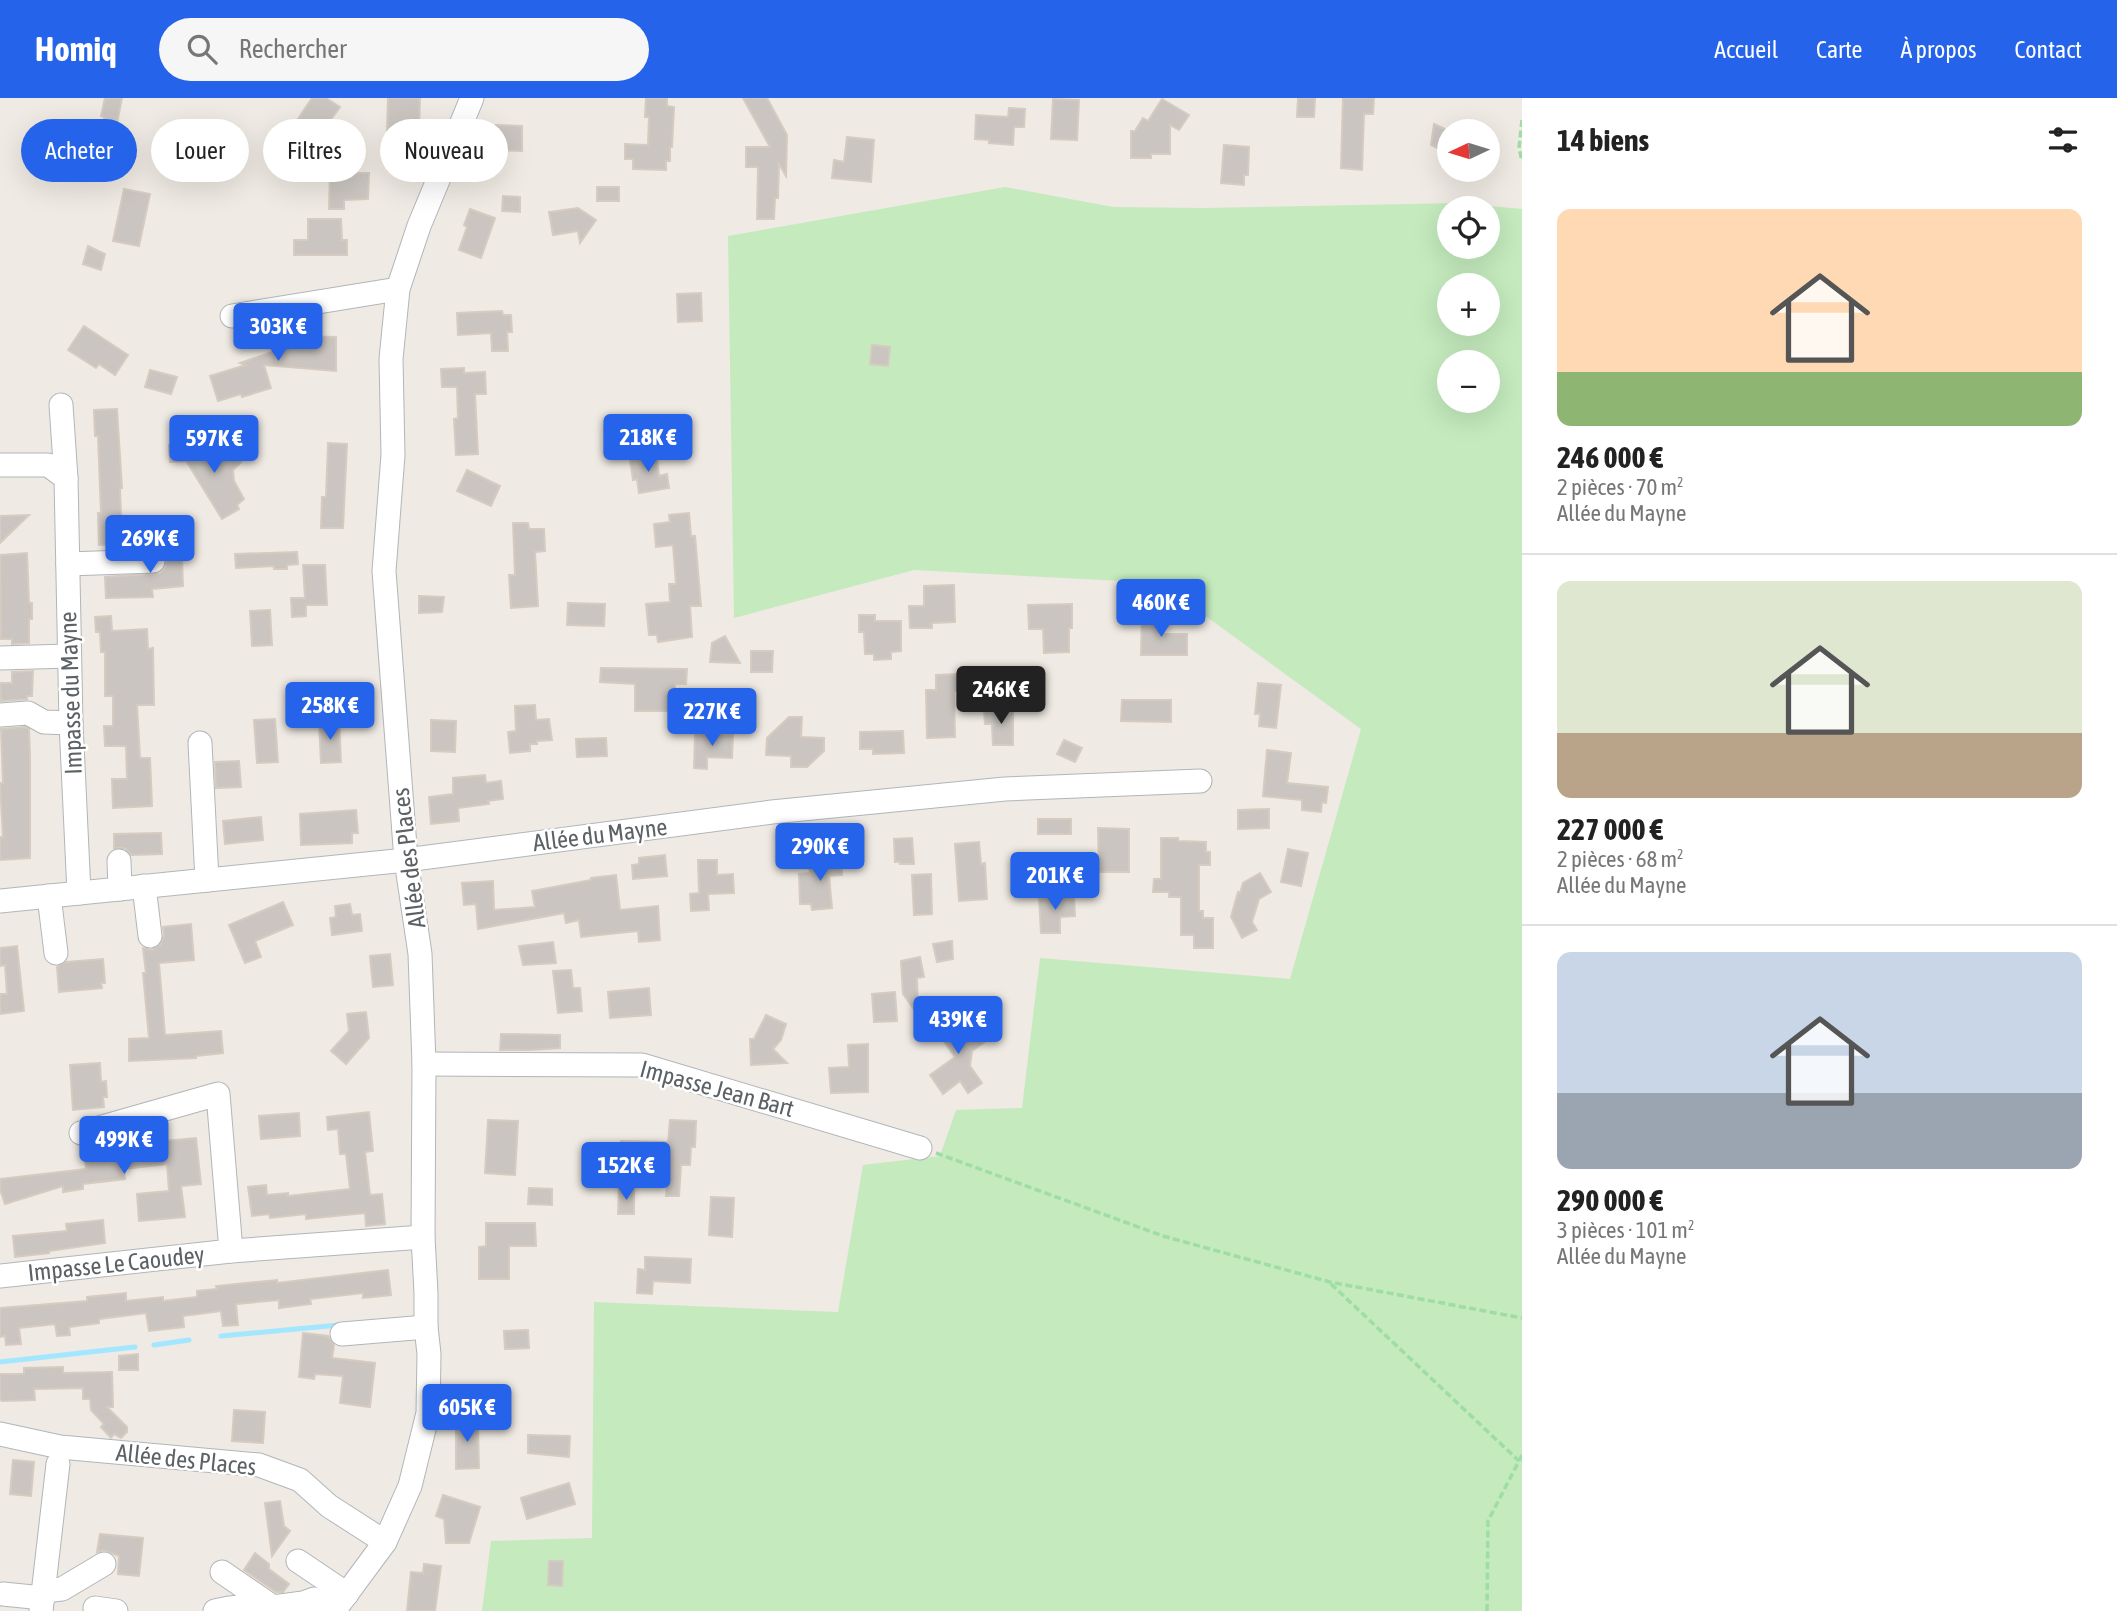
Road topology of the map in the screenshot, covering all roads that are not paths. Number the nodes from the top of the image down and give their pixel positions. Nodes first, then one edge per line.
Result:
1 (472, 98) edge
2 (398, 289) junction
3 (232, 316) dead end
4 (61, 405) dead end
5 (0, 465) edge
6 (66, 478) junction
7 (153, 561) dead end
8 (68, 564) junction
9 (0, 648) edge
10 (69, 652) junction
11 (0, 658) edge
12 (0, 715) edge
13 (71, 723) junction
14 (200, 743) dead end
15 (1200, 781) dead end
16 (406, 860) junction
17 (119, 861) dead end
18 (207, 880) junction
19 (144, 886) junction
20 (120, 889) junction
21 (79, 893) junction
22 (49, 896) junction
23 (0, 901) edge
24 (150, 936) dead end
25 (56, 953) dead end
26 (424, 1064) junction
27 (81, 1133) dead end
28 (920, 1148) road end
29 (423, 1237) junction
30 (231, 1251) junction
31 (0, 1276) edge
32 (426, 1327) junction
33 (342, 1334) dead end
34 (0, 1419) edge
35 (0, 1434) edge
36 (59, 1449) junction
37 (385, 1542) junction
38 (298, 1561) dead end
39 (104, 1564) dead end
40 (222, 1572) dead end
41 (3, 1594) dead end
42 (42, 1600) edge
43 (339, 1605) edge
44 (215, 1611) edge
45 (254, 1611) edge

1 - 2 street, Allée des Places
2 - 3 street
2 - 16 street, Allée des Places
4 - 6 street, Impasse du Mayne
5 - 6 street
6 - 8 street, Impasse du Mayne
7 - 8 street
8 - 10 street, Impasse du Mayne
9 - 10 street
10 - 11 street
10 - 13 street, Impasse du Mayne
12 - 13 street
13 - 21 street, Impasse du Mayne
14 - 18 street
15 - 16 street, Allée du Mayne
16 - 18 street, Allée du Mayne
16 - 26 street, Allée des Places
17 - 20 street
18 - 19 street, Allée du Mayne
19 - 20 street, Allée du Mayne
19 - 24 street
20 - 21 street, Allée du Mayne
21 - 22 street, Allée du Mayne
22 - 23 street, Allée du Mayne
22 - 25 street
26 - 28 street, Impasse Jean Bart
26 - 29 street, Allée des Places
27 - 30 street, Impasse Le Caoudey
29 - 30 street, Impasse Le Caoudey
29 - 32 street, Allée des Places
30 - 31 street, Impasse Le Caoudey
32 - 33 street
32 - 37 street, Allée des Places
34 - 36 street
35 - 36 street
36 - 37 street, Allée des Places
36 - 42 street
37 - 43 street, Allée des Places
38 - 43 street
39 - 42 street
40 - 43 street
41 - 42 street
44 - 45 street

